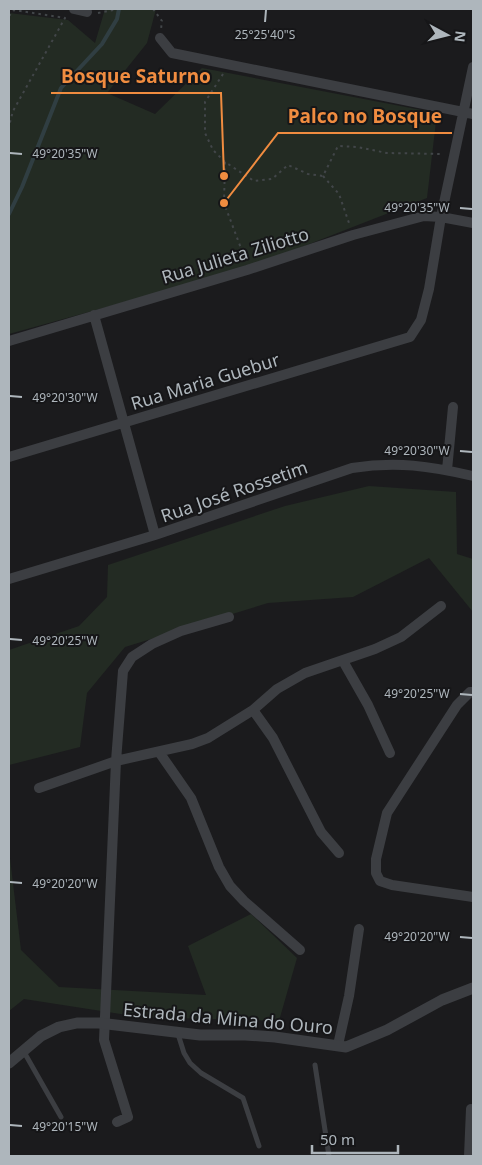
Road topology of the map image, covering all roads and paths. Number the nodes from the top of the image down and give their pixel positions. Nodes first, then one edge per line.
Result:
1 (74, 9) edge
2 (118, 9) edge
3 (153, 9) edge
4 (87, 12) dead end
5 (98, 13) dead end
6 (9, 16) edge
7 (160, 38) joint
8 (230, 64) junction
9 (473, 67) edge
10 (468, 113) edge
11 (9, 126) edge
12 (432, 153) dead end
13 (225, 162) junction
14 (323, 176) junction
15 (440, 216) junction
16 (473, 223) edge
17 (353, 235) junction
18 (245, 260) dead end
19 (94, 315) junction
20 (9, 341) edge
21 (453, 407) dead end
22 (124, 422) junction
23 (9, 457) edge
24 (447, 470) junction
25 (473, 476) edge
26 (155, 535) junction
27 (9, 579) edge
28 (441, 606) dead end
29 (230, 617) dead end
30 (342, 661) junction
31 (473, 692) edge
32 (253, 710) junction
33 (159, 752) junction
34 (390, 753) dead end
35 (116, 761) junction
36 (39, 788) dead end
37 (339, 853) dead end
38 (473, 897) edge
39 (359, 929) dead end
40 (300, 950) dead end
41 (473, 988) edge
42 (105, 1024) junction
43 (177, 1033) junction
44 (338, 1045) junction
45 (24, 1052) junction
46 (9, 1063) edge
47 (315, 1065) dead end
48 (471, 1109) dead end
49 (62, 1117) dead end
50 (117, 1122) dead end
51 (259, 1146) dead end
52 (329, 1156) edge
53 (469, 1156) edge

1 - 4 street
2 - 5 path
3 - 7 path
6 - 11 path
7 - 8 street
8 - 10 street
8 - 13 path
9 - 10 street
10 - 15 street
12 - 14 path
13 - 14 path
13 - 18 path
14 - 17 path
15 - 16 street, Rua Julieta Ziliotto
15 - 17 street, Rua Julieta Ziliotto
15 - 22 street, Rua Maria Guebur
17 - 19 street, Rua Julieta Ziliotto
19 - 20 street, Rua Julieta Ziliotto
19 - 22 street
21 - 24 street
22 - 23 street, Rua Maria Guebur
22 - 26 street
24 - 25 street, Rua José Rossetim
24 - 26 street, Rua José Rossetim
26 - 27 street, Rua José Rossetim
28 - 30 street
29 - 35 street
30 - 32 street
30 - 34 street
31 - 38 street
32 - 33 street
32 - 37 street
33 - 35 street
33 - 40 street
35 - 36 street
35 - 42 street
39 - 44 street
41 - 44 street, Estrada da Mina do Ouro
42 - 43 street, Estrada da Mina do Ouro
42 - 45 street, Estrada da Mina do Ouro
42 - 50 street
43 - 44 street, Estrada da Mina do Ouro
43 - 51 lane
45 - 46 street, Estrada da Mina do Ouro
45 - 49 lane
47 - 52 lane
48 - 53 street

